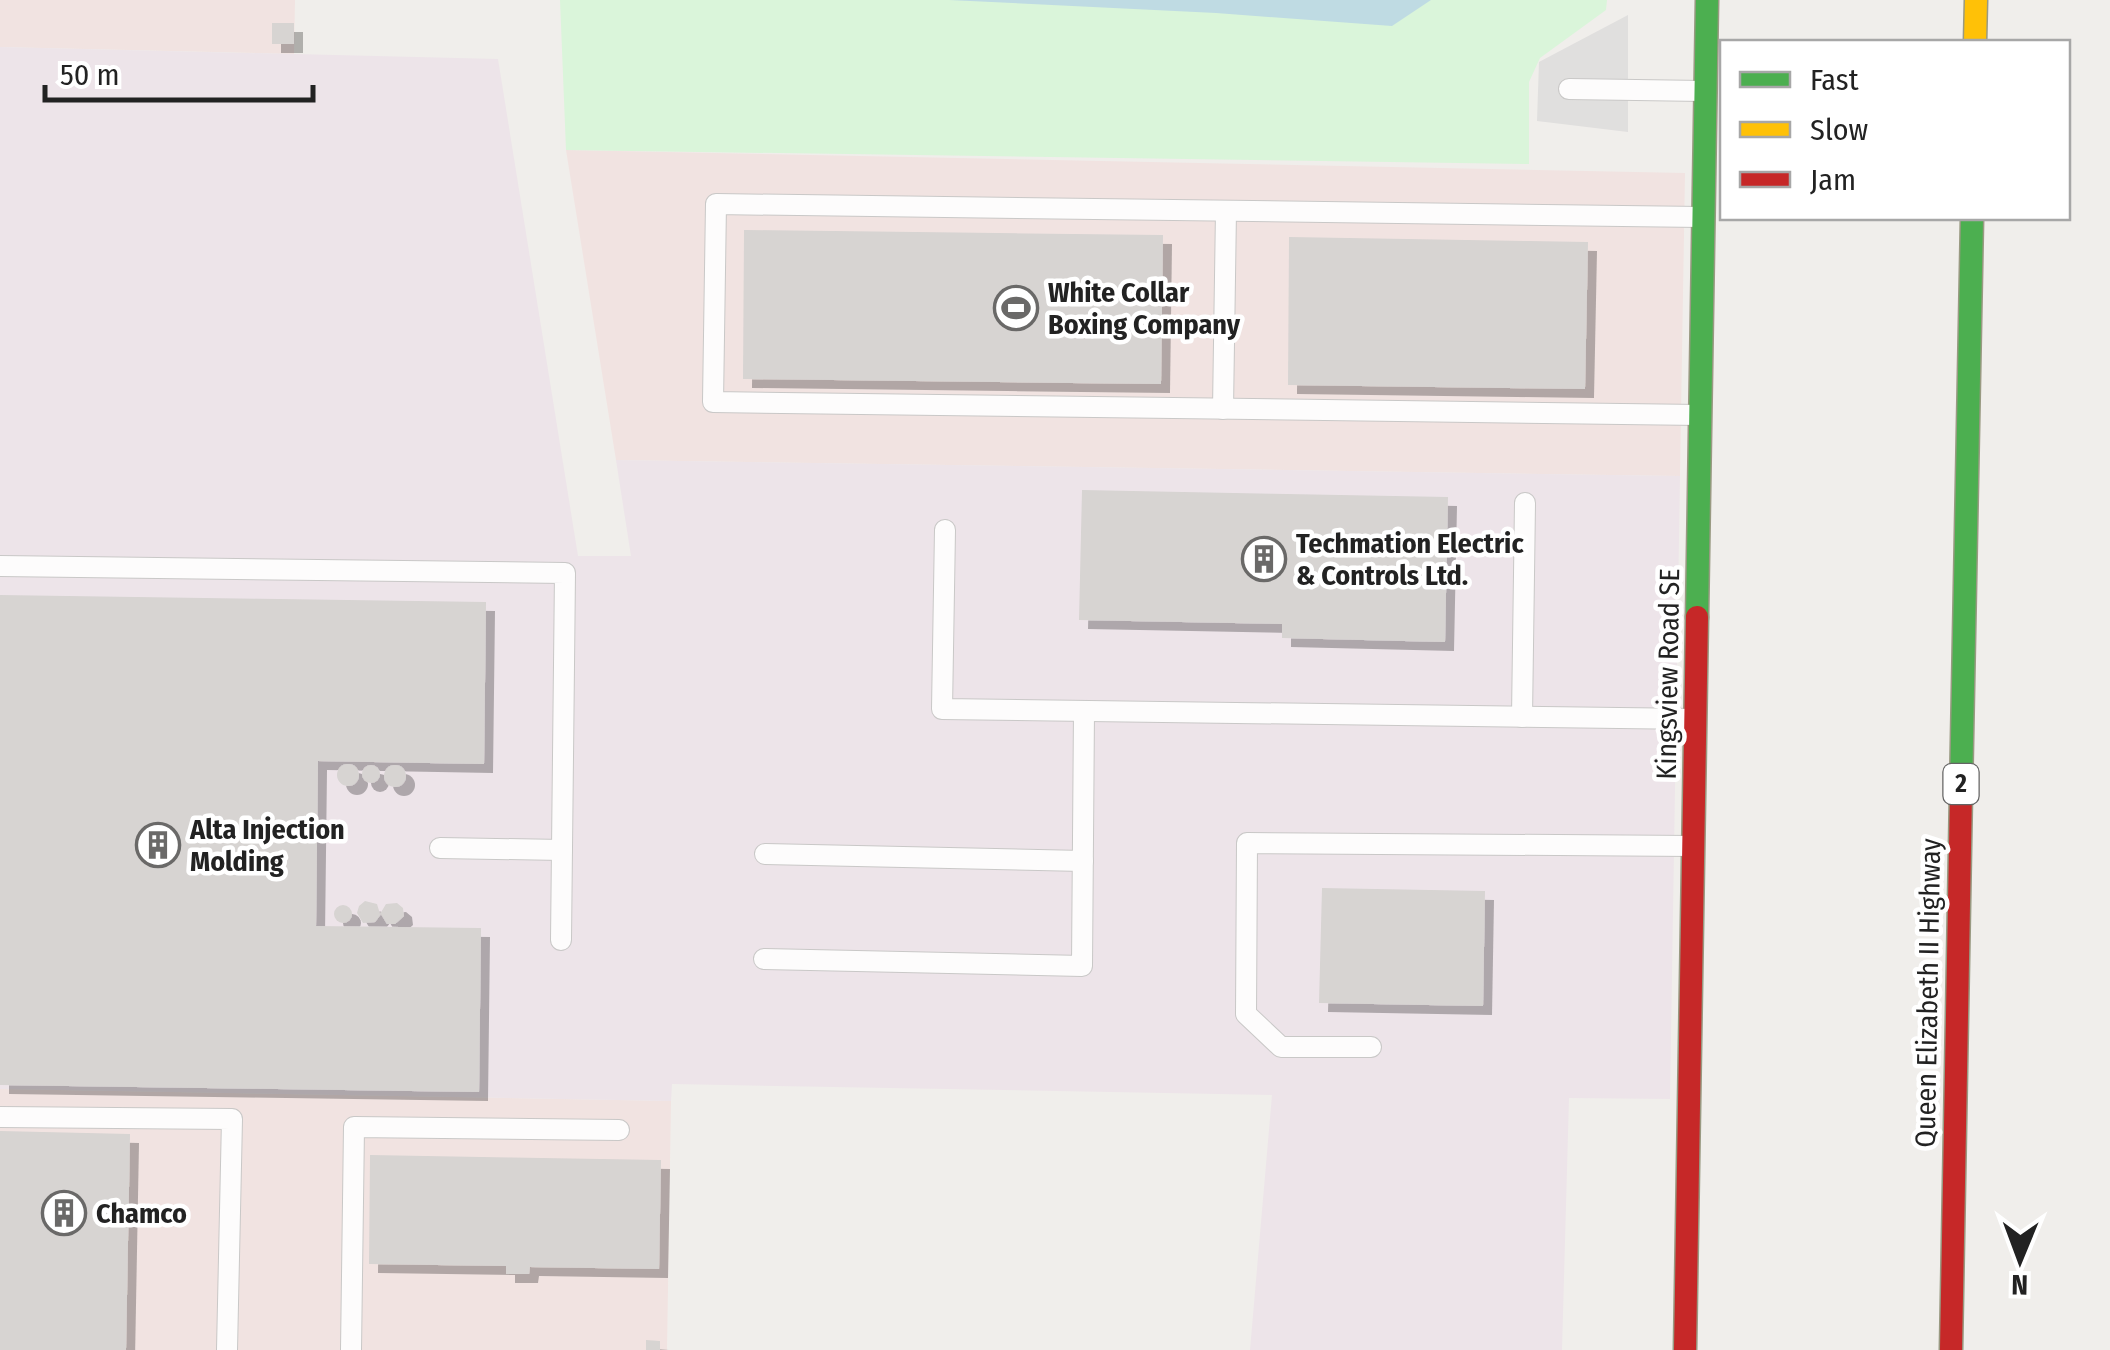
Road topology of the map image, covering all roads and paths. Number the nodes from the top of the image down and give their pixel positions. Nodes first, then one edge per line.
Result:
1 (1708, 0) edge
2 (1976, 0) edge
3 (1975, 40) edge
4 (1569, 88) dead end
5 (1706, 91) junction
6 (1226, 211) junction
7 (1705, 217) junction
8 (1972, 220) edge
9 (1223, 409) junction
10 (1702, 415) junction
11 (1525, 503) dead end
12 (945, 530) dead end
13 (0, 566) edge
14 (1084, 711) junction
15 (1522, 717) junction
16 (1697, 719) junction
17 (1694, 846) junction
18 (440, 848) dead end
19 (562, 850) junction
20 (765, 854) dead end
21 (1083, 860) junction
22 (561, 940) dead end
23 (764, 959) dead end
24 (1371, 1047) dead end
25 (0, 1117) edge
26 (619, 1130) dead end
27 (227, 1350) edge
28 (351, 1350) edge
29 (1685, 1350) edge
30 (1951, 1350) edge

1 - 5 main road, Kingsview Road SE
2 - 3 main road
4 - 5 lane
5 - 7 main road, Kingsview Road SE
6 - 7 lane
6 - 9 lane
6 - 9 lane
7 - 10 main road, Kingsview Road SE
8 - 30 main road, Queen Elizabeth II Highway / 2
9 - 10 lane
10 - 16 main road, Kingsview Road SE
11 - 15 lane
12 - 14 lane
13 - 19 lane
14 - 15 lane
14 - 21 lane
15 - 16 lane
16 - 17 main road, Kingsview Road SE
17 - 24 lane
17 - 29 main road, Kingsview Road SE
18 - 19 lane
19 - 22 lane
20 - 21 lane
21 - 23 lane
25 - 27 lane
26 - 28 lane

